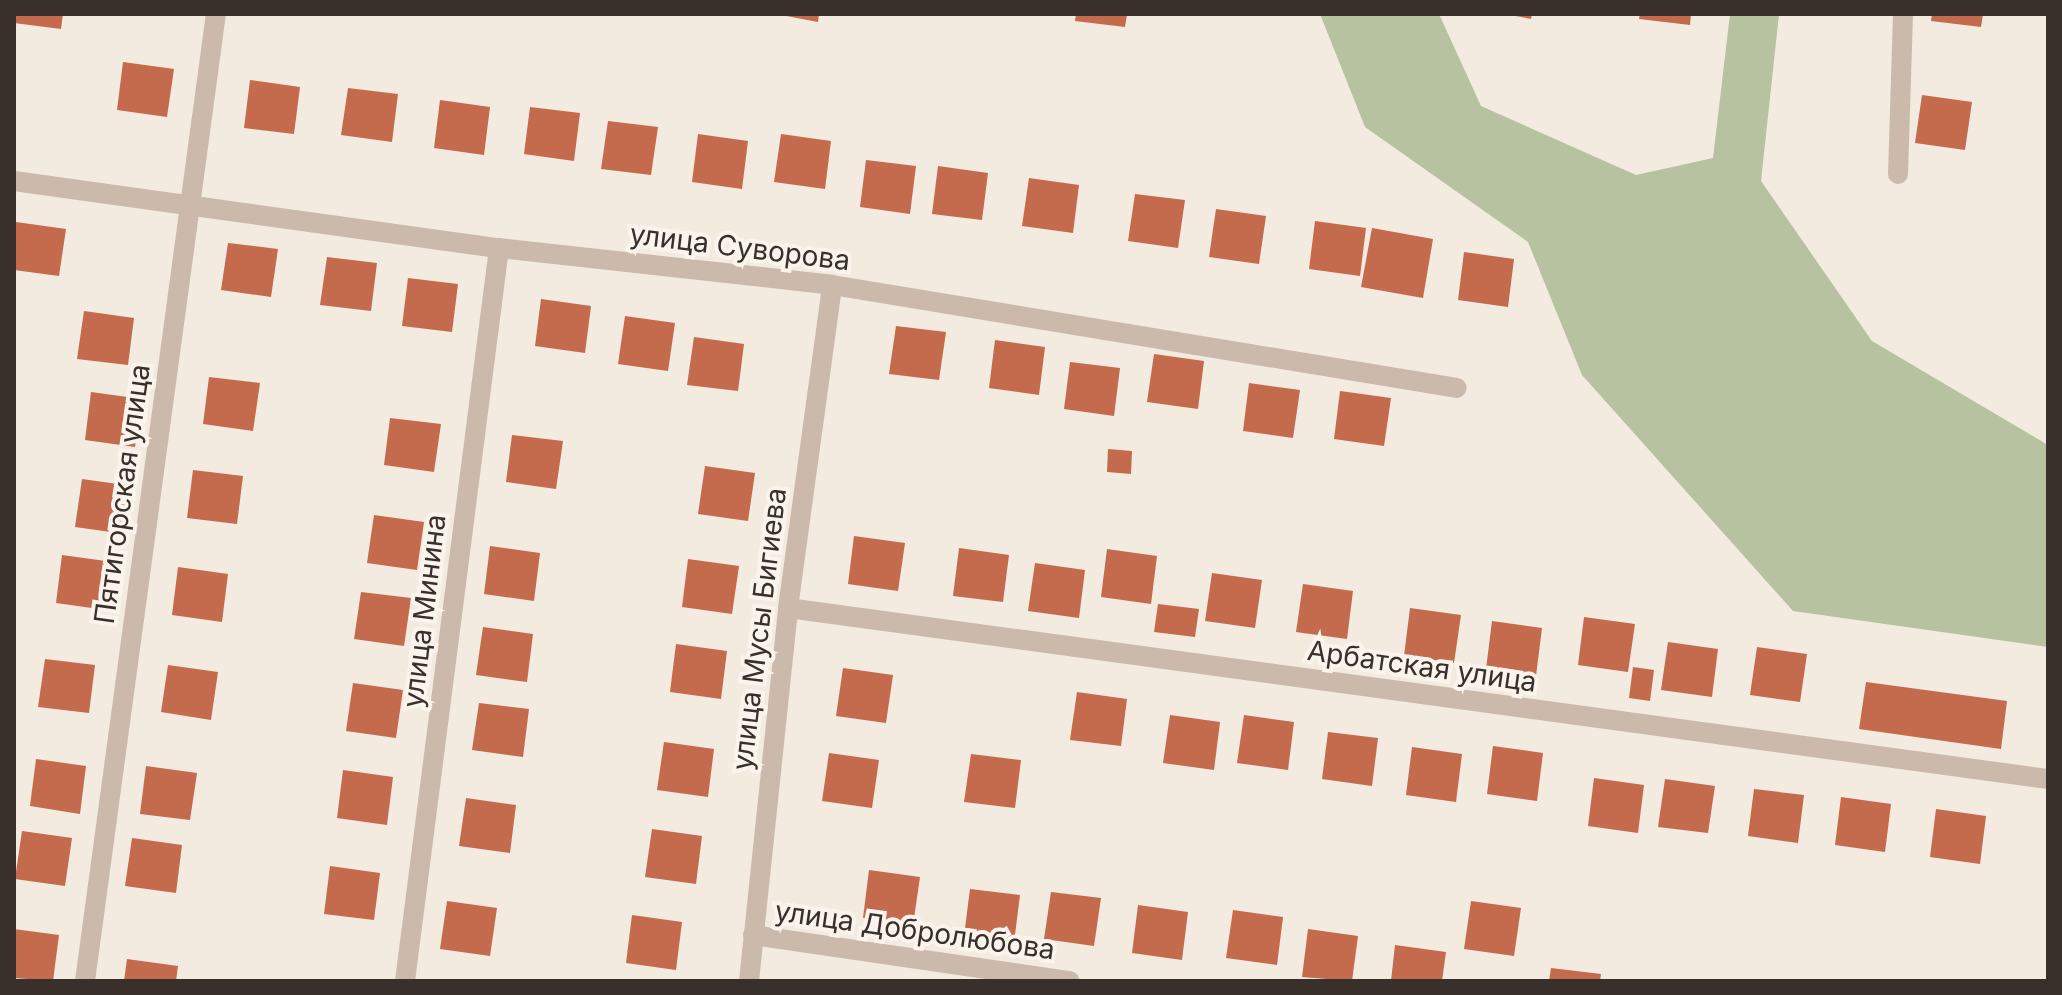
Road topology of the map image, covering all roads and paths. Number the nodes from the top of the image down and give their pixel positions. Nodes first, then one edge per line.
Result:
1 (216, 14) edge
2 (1903, 14) edge
3 (1898, 174) dead end
4 (14, 181) edge
5 (189, 206) junction
6 (499, 248) junction
7 (832, 285) junction
8 (1457, 388) dead end
9 (788, 608) junction
10 (2048, 779) edge
11 (753, 935) junction
12 (85, 981) edge
13 (405, 981) edge
14 (749, 981) edge
15 (1070, 981) edge

1 - 5 street, Пятигорская улица
2 - 3 street
4 - 5 street, улица Суворова
5 - 6 street, улица Суворова
5 - 12 street, Пятигорская улица
6 - 7 street, улица Суворова
6 - 13 street, улица Минина
7 - 8 street, улица Суворова
7 - 9 street, улица Мусы Бигиева
9 - 10 street, Арбатская улица
9 - 11 street, улица Мусы Бигиева
11 - 14 street, улица Мусы Бигиева
11 - 15 street, улица Добролюбова

